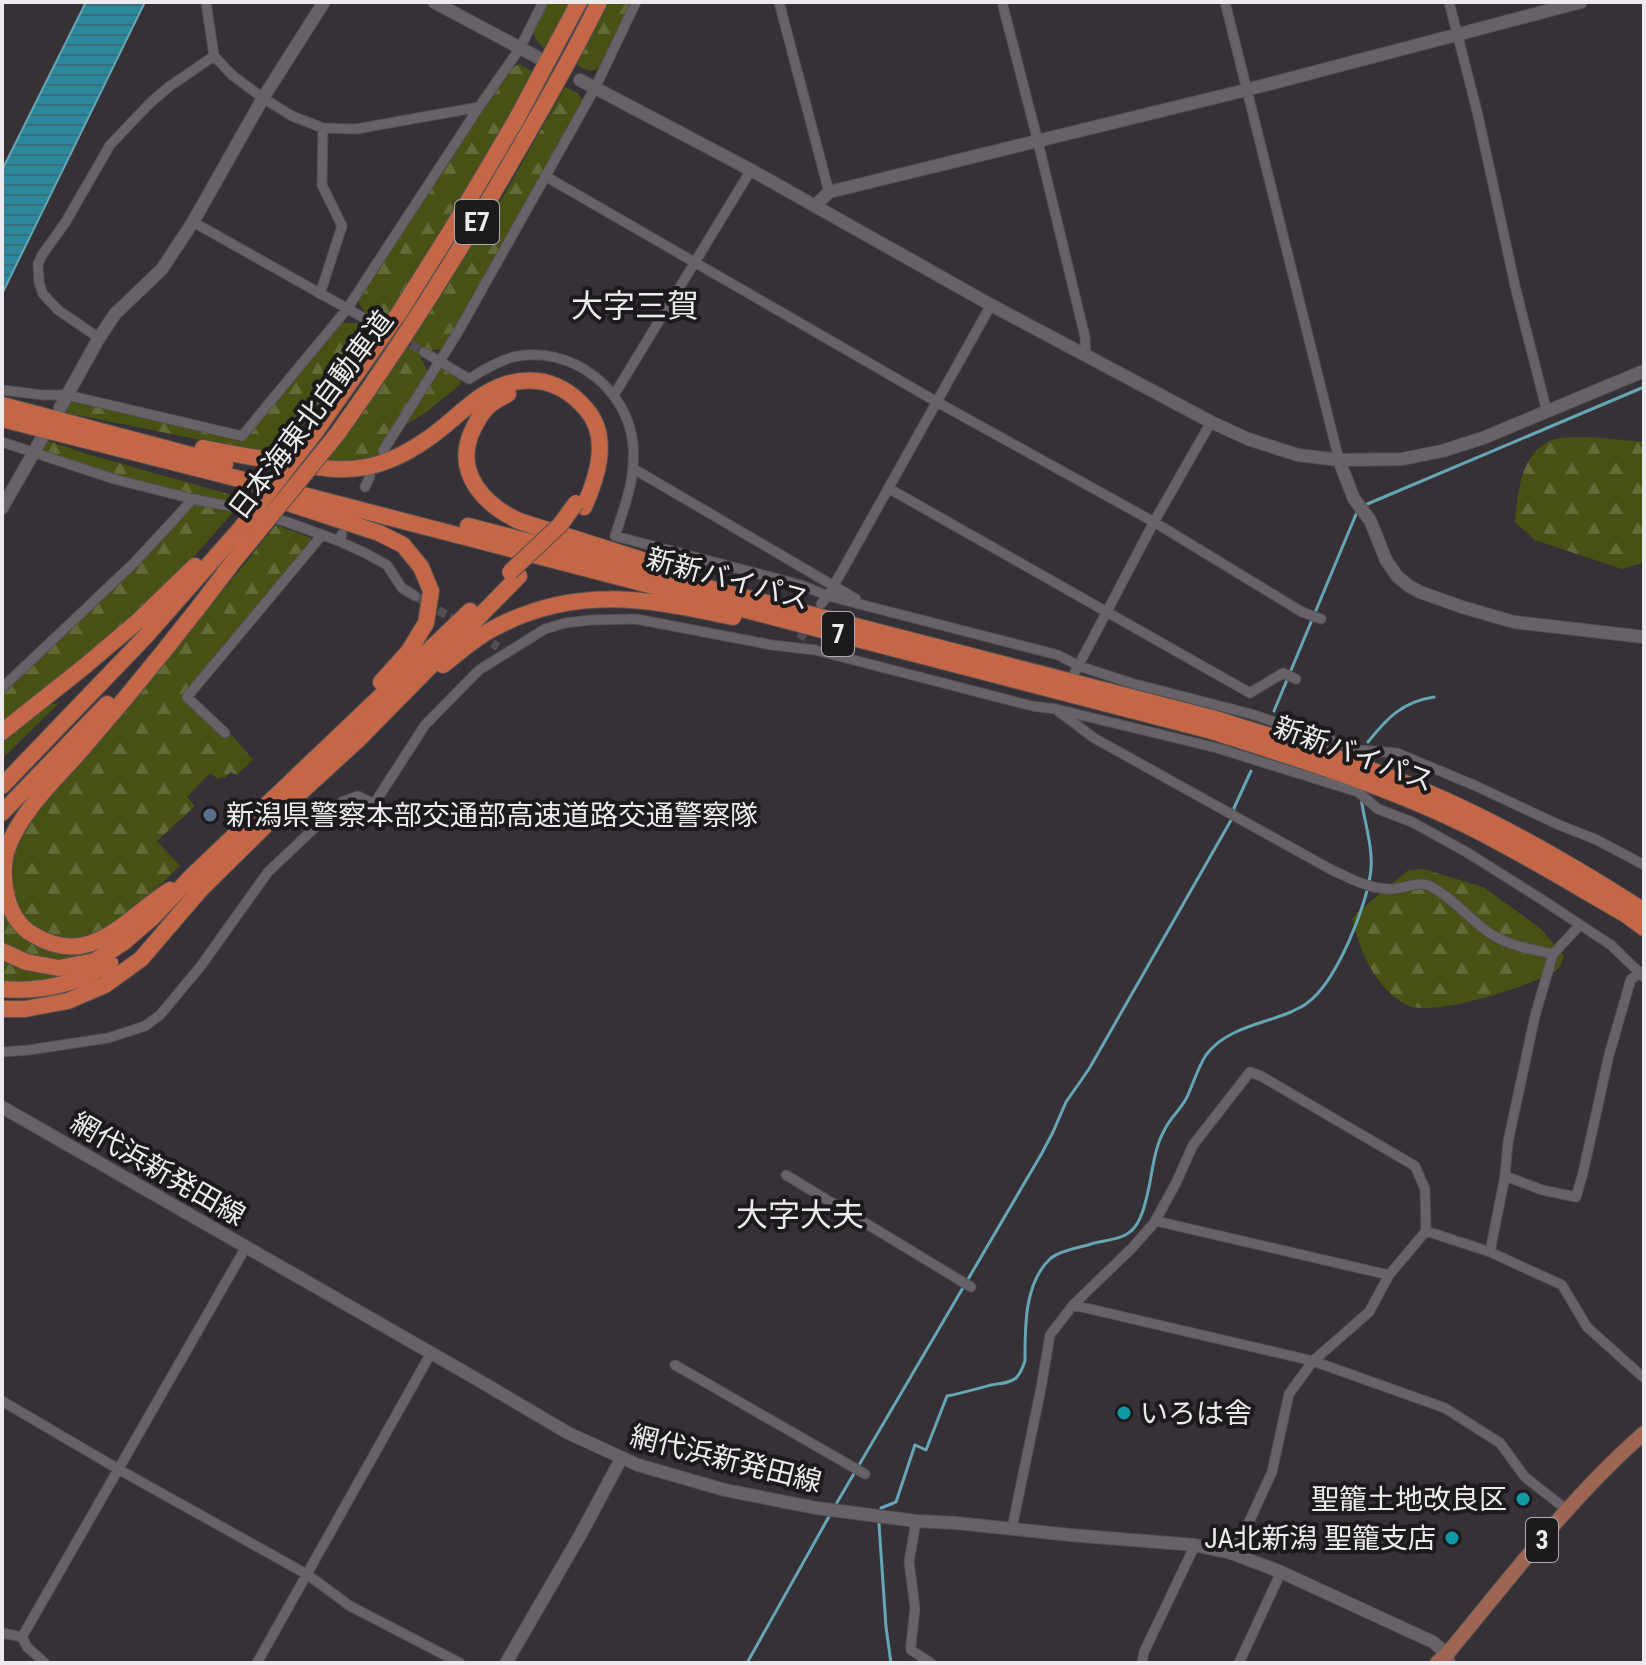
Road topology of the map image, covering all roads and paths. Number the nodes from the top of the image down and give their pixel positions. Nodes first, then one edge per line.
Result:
1 (206, 2) edge
2 (324, 2) edge
3 (434, 2) edge
4 (543, 2) edge
5 (579, 2) edge
6 (599, 2) edge
7 (636, 2) edge
8 (779, 2) edge
9 (1002, 2) edge
10 (1225, 2) edge
11 (1449, 2) edge
12 (1581, 2) edge
13 (1458, 34) junction
14 (520, 48) junction
15 (214, 56) junction
16 (537, 57) dead end
17 (580, 80) dead end
18 (595, 88) junction
19 (1246, 90) junction
20 (263, 98) junction
21 (479, 107) junction
22 (323, 128) junction
23 (1038, 142) junction
24 (751, 170) junction
25 (545, 176) junction
26 (829, 192) junction
27 (815, 206) junction
28 (193, 222) junction
29 (695, 262) junction
30 (320, 294) junction
31 (991, 305) junction
32 (347, 309) junction
33 (364, 318) tunnel mouth
34 (99, 338) junction
35 (424, 352) tunnel mouth
36 (1086, 356) junction
37 (439, 361) junction
38 (1644, 371) edge
39 (2, 390) edge
40 (67, 395) junction
41 (614, 395) junction
42 (937, 402) junction
43 (2, 405) edge
44 (60, 408) dead end
45 (1547, 412) junction
46 (2, 419) edge
47 (1211, 422) junction
48 (103, 437) junction
49 (42, 438) dead end
50 (2, 442) edge
51 (383, 451) dead end
52 (35, 452) junction
53 (1339, 460) junction
54 (634, 469) junction
55 (370, 476) dead end
56 (365, 487) dead end
57 (888, 488) junction
58 (193, 499) junction
59 (580, 505) junction
60 (2, 508) edge
61 (1154, 522) junction
62 (244, 530) junction
63 (322, 535) junction
64 (230, 566) junction
65 (834, 585) junction
66 (415, 596) tunnel mouth
67 (828, 596) junction
68 (859, 603) junction
69 (821, 604) dead end
70 (776, 605) junction
71 (1107, 612) junction
72 (1321, 619) dead end
73 (1644, 637) edge
74 (868, 642) junction
75 (1077, 669) junction
76 (1296, 679) dead end
77 (2, 688) edge
78 (1058, 704) junction
79 (2, 732) edge
80 (225, 733) dead end
81 (353, 733) junction
82 (2, 786) edge
83 (374, 804) junction
84 (2, 813) edge
85 (383, 821) dead end
86 (1475, 830) junction
87 (1553, 856) junction
88 (1644, 865) edge
89 (197, 882) junction
90 (1644, 899) edge
91 (1644, 911) edge
92 (1580, 925) junction
93 (1644, 928) edge
94 (1644, 940) edge
95 (2, 951) edge
96 (1553, 954) junction
97 (1643, 974) edge
98 (2, 989) edge
99 (2, 1009) edge
100 (2, 1052) edge
101 (2, 1107) edge
102 (786, 1175) dead end
103 (1505, 1176) junction
104 (1156, 1221) junction
105 (1426, 1231) junction
106 (246, 1247) junction
107 (1490, 1252) junction
108 (1389, 1275) junction
109 (971, 1287) dead end
110 (1073, 1305) junction
111 (431, 1353) junction
112 (1313, 1361) junction
113 (675, 1365) dead end
114 (1644, 1378) edge
115 (2, 1401) edge
116 (1644, 1433) edge
117 (621, 1459) junction
118 (118, 1469) junction
119 (865, 1474) dead end
120 (1567, 1510) junction
121 (916, 1521) junction
122 (1012, 1528) junction
123 (1195, 1545) junction
124 (1231, 1553) junction
125 (1281, 1572) junction
126 (308, 1575) junction
127 (2, 1633) edge
128 (22, 1637) junction
129 (1444, 1660) edge
130 (45, 1663) edge
131 (257, 1663) edge
132 (460, 1663) edge
133 (506, 1663) edge
134 (931, 1663) edge
135 (1142, 1663) edge
136 (1239, 1663) edge

1 - 15 street
2 - 20 street
3 - 14 street
4 - 14 street
5 - 62 highway, 日本海東北自動車道 / E7, bridge
6 - 62 highway, 日本海東北自動車道 / E7, bridge
7 - 18 street
8 - 26 street
9 - 23 street
10 - 19 street
11 - 13 street
12 - 13 street
13 - 19 street
13 - 45 street
14 - 16 street
14 - 21 street
15 - 20 street
15 - 34 street
17 - 18 street
18 - 24 street
18 - 25 street
19 - 23 street
19 - 53 street
20 - 22 street
20 - 28 street
21 - 22 street
21 - 32 street
22 - 30 street
23 - 26 street
23 - 36 street
24 - 27 street
24 - 29 street
25 - 29 street
25 - 37 street
26 - 27 street
27 - 31 street
28 - 30 street
28 - 34 street
29 - 41 street
29 - 42 street
30 - 32 street
31 - 36 street
31 - 42 street
32 - 33 street
32 - 40 street
34 - 40 street
35 - 37 street
36 - 47 street
37 - 41 street
37 - 51 street
38 - 45 street
39 - 40 street
40 - 44 street
41 - 54 street
42 - 57 street
42 - 61 street
43 - 48 highway, 新新バイパス / 7
45 - 53 street
46 - 48 highway, 新新バイパス / 7
47 - 53 street
47 - 61 street
48 - 59 highway
48 - 70 highway, 新新バイパス / 7
48 - 74 highway, 新新バイパス / 7
48 - 81 highway
49 - 52 street
50 - 52 street
52 - 58 street
52 - 60 street
53 - 73 street
54 - 65 street
54 - 67 street
55 - 56 street
57 - 65 street
57 - 71 street
58 - 63 street
58 - 77 street
59 - 70 highway
59 - 81 highway, bridge
61 - 71 street
61 - 72 street
62 - 64 highway, 日本海東北自動車道 / E7
62 - 79 highway
62 - 82 highway, 日本海東北自動車道 / E7
63 - 66 street
63 - 80 street
64 - 84 highway, 日本海東北自動車道 / E7
64 - 89 highway
65 - 67 street
65 - 68 street
67 - 68 street
67 - 69 street
68 - 75 street
70 - 87 highway, 新新バイパス / 7
71 - 75 street
71 - 76 street
74 - 81 highway
74 - 86 highway, 新新バイパス / 7
75 - 88 street
78 - 83 street
78 - 92 street
78 - 96 street
81 - 89 highway
83 - 85 street
83 - 100 street
86 - 93 highway, 新新バイパス / 7
86 - 94 highway
87 - 90 highway
87 - 91 highway, 新新バイパス / 7
89 - 95 highway
89 - 98 highway
89 - 99 highway
92 - 96 street
92 - 97 street
96 - 103 street
97 - 103 street
101 - 106 street, 網代浜新発田線
102 - 109 street
103 - 107 street
104 - 105 street
104 - 108 street
104 - 110 street
105 - 107 street
105 - 108 street
106 - 111 street, 網代浜新発田線
106 - 118 street
107 - 114 street
108 - 112 street
110 - 112 street
110 - 122 street
111 - 117 street, 網代浜新発田線
111 - 126 street
112 - 120 street
112 - 124 street
113 - 119 street
115 - 118 street
116 - 120 main road, 3
117 - 121 street, 網代浜新発田線
117 - 133 street
118 - 126 street
118 - 128 street
120 - 129 main road, 3
121 - 122 street, 網代浜新発田線
121 - 134 street
122 - 123 street, 網代浜新発田線
123 - 124 street, 網代浜新発田線
123 - 135 street
124 - 125 street, 網代浜新発田線
125 - 129 street, 網代浜新発田線
125 - 136 street
126 - 131 street
126 - 132 street
127 - 128 street
128 - 130 street

